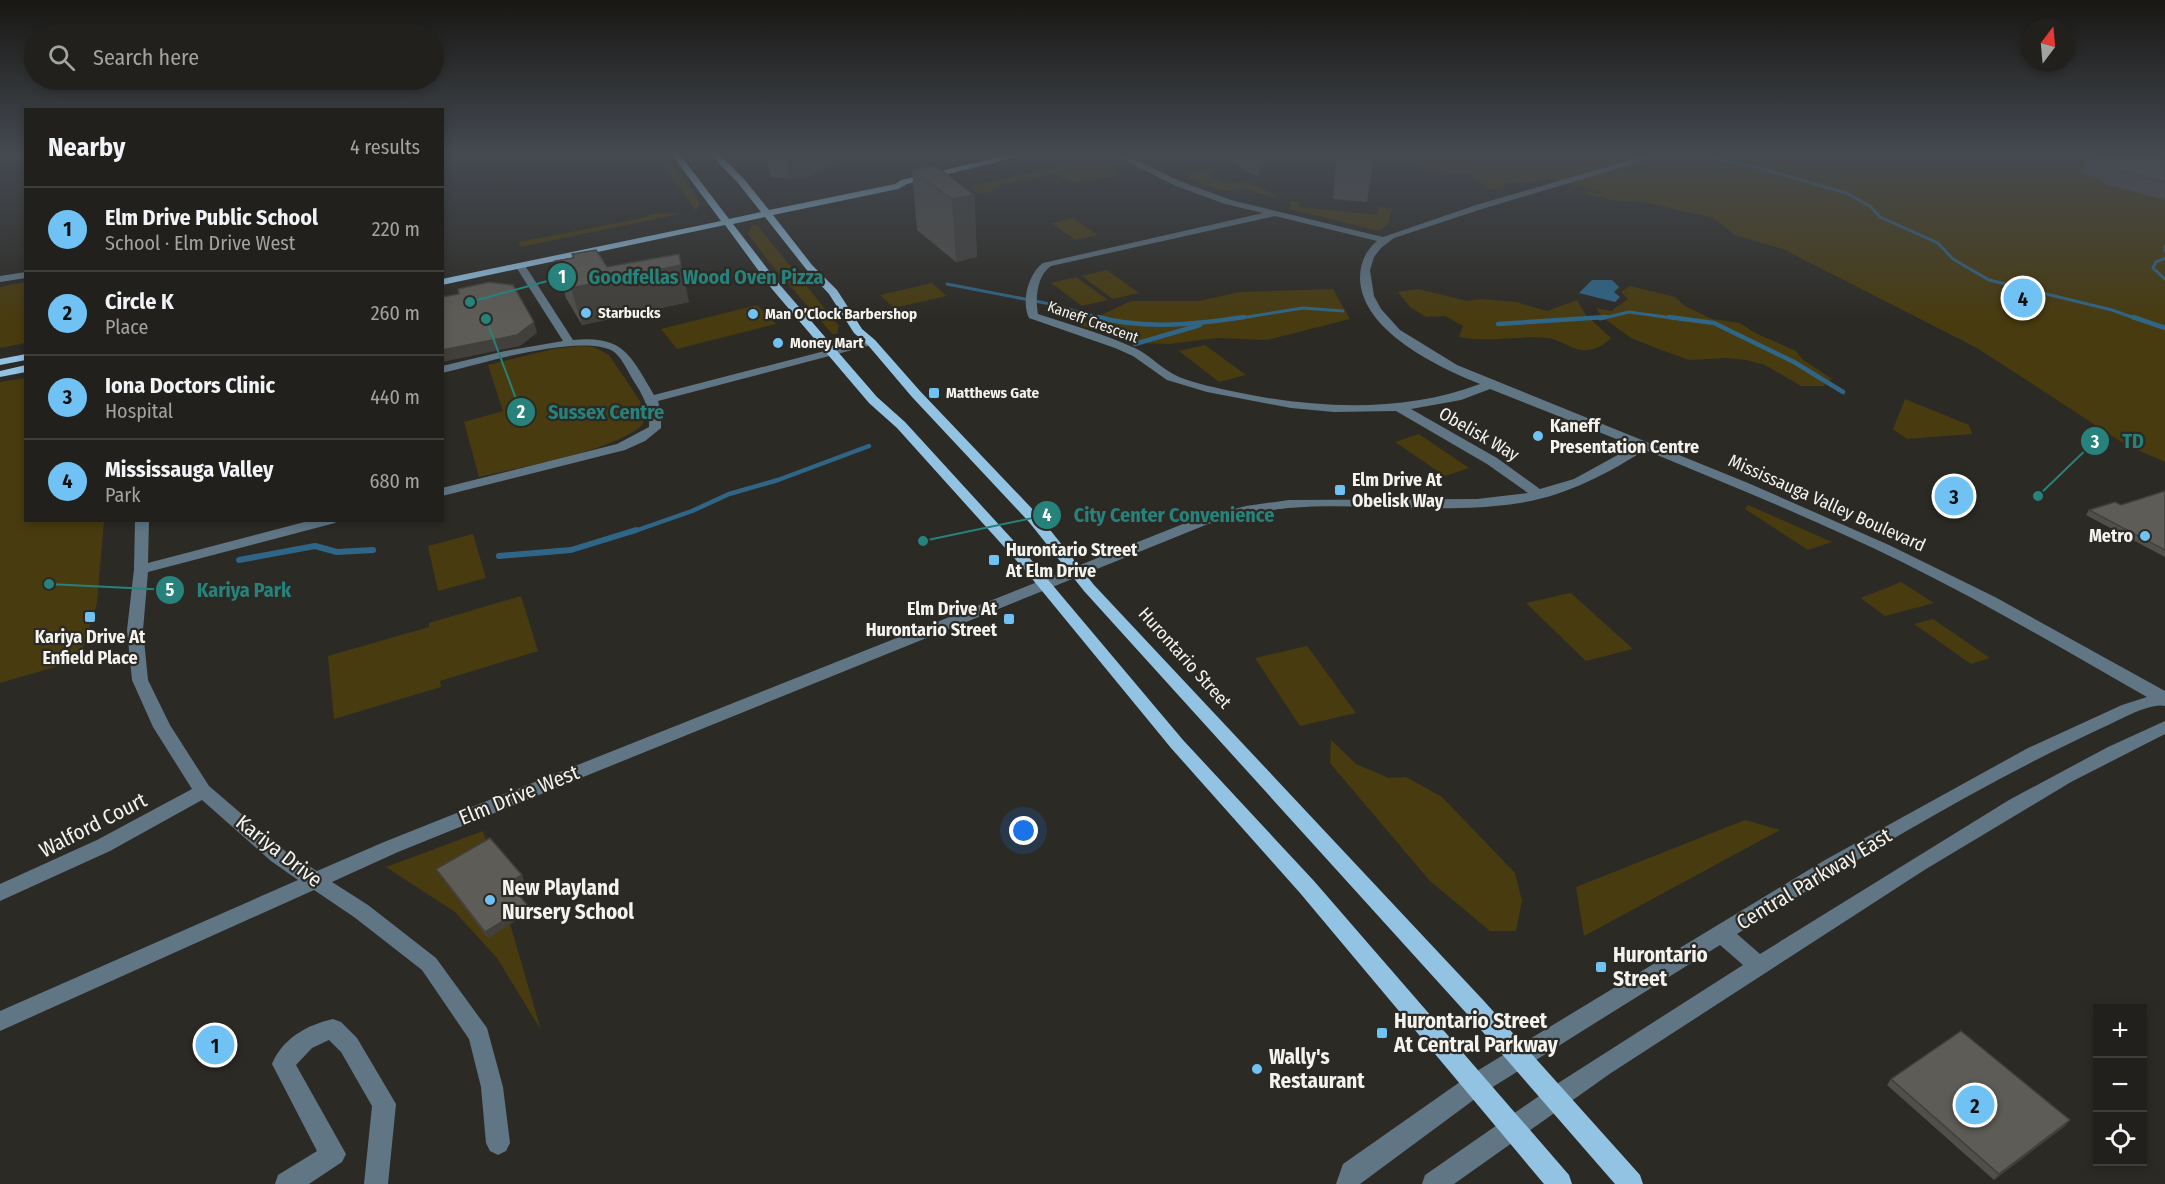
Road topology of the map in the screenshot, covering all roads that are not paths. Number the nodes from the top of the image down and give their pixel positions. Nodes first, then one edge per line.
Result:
1 (718, 211) edge
2 (764, 211) edge
3 (765, 211) edge
4 (800, 211) edge
5 (1263, 211) edge
6 (1467, 211) edge
7 (1272, 214) junction
8 (724, 220) junction
9 (1384, 240) junction
10 (630, 244) junction
11 (752, 259) junction
12 (521, 267) junction
13 (809, 267) junction
14 (24, 274) edge
15 (444, 274) edge
16 (0, 279) edge
17 (444, 282) edge
18 (568, 342) junction
19 (871, 342) junction
20 (833, 351) junction
21 (24, 357) edge
22 (0, 362) edge
23 (24, 368) edge
24 (444, 370) edge
25 (0, 374) edge
26 (1489, 385) junction
27 (651, 399) junction
28 (1400, 408) junction
29 (1643, 446) junction
30 (444, 491) edge
31 (1538, 494) junction
32 (142, 522) edge
33 (322, 522) edge
34 (141, 569) junction
35 (1074, 571) junction
36 (1044, 585) junction
37 (2164, 698) edge
38 (2165, 727) edge
39 (203, 790) junction
40 (313, 880) junction
41 (0, 893) edge
42 (1722, 934) junction
43 (1758, 966) junction
44 (0, 1022) edge
45 (1519, 1058) junction
46 (1475, 1085) junction
47 (1554, 1098) junction
48 (1511, 1127) junction
49 (498, 1143) dead end
50 (287, 1184) edge
51 (376, 1184) edge
52 (1348, 1184) edge
53 (1434, 1184) edge
54 (1560, 1184) edge
55 (1631, 1184) edge

1 - 8 main road
2 - 8 main road
3 - 13 main road, Hurontario Street
4 - 13 main road
5 - 7 street
6 - 9 street
7 - 9 street
7 - 28 street, Kaneff Crescent
8 - 10 main road
8 - 11 main road
8 - 15 main road
9 - 26 street, Mississauga Valley Boulevard
10 - 11 main road
10 - 12 main road
11 - 20 main road
12 - 17 main road
12 - 18 street
13 - 19 main road, Hurontario Street
14 - 16 street
18 - 24 street
18 - 27 street
19 - 20 street
19 - 35 main road, Hurontario Street
20 - 27 street
20 - 36 main road
21 - 22 main road
23 - 25 main road
26 - 28 street, Kaneff Crescent
26 - 29 street, Mississauga Valley Boulevard
27 - 30 street
28 - 31 street, Obelisk Way
29 - 31 street, Elm Drive West
29 - 37 street, Mississauga Valley Boulevard
31 - 35 street, Elm Drive West
32 - 34 street, Kariya Drive
33 - 34 street
34 - 39 street, Kariya Drive
35 - 36 street, Elm Drive West
35 - 45 main road, Hurontario Street
36 - 40 street, Elm Drive West
36 - 46 main road
37 - 42 street, Central Parkway East
38 - 43 street
39 - 40 street, Kariya Drive
39 - 41 street, Walford Court
40 - 44 street, Elm Drive West
40 - 49 street, Kariya Drive
42 - 43 street
42 - 45 street, Central Parkway East
43 - 47 street
45 - 46 street, Central Parkway East
45 - 47 main road, Hurontario Street
46 - 48 main road
46 - 52 street, Central Parkway East
47 - 48 street
47 - 55 main road, Hurontario Street
48 - 53 street
48 - 54 main road
50 - 51 street

